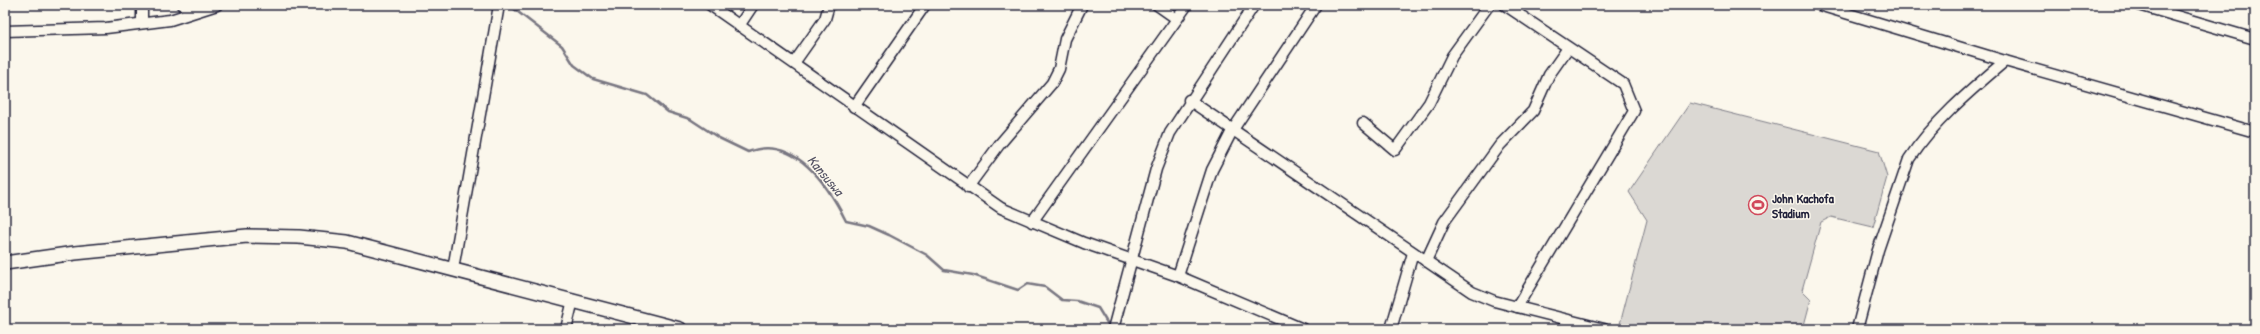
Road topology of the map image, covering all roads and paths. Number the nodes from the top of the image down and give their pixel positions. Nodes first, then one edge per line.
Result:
1 (142, 5) edge
2 (182, 5) edge
3 (217, 5) edge
4 (499, 5) edge
5 (710, 5) edge
6 (753, 5) edge
7 (829, 5) edge
8 (925, 5) edge
9 (1082, 5) edge
10 (1157, 5) edge
11 (1187, 5) edge
12 (1254, 5) edge
13 (1316, 5) edge
14 (1489, 5) edge
15 (1505, 5) edge
16 (1819, 5) edge
17 (2139, 5) edge
18 (193, 12) junction
19 (1177, 19) junction
20 (142, 23) junction
21 (739, 26) junction
22 (5, 31) edge
23 (2255, 39) edge
24 (1568, 48) junction
25 (2005, 61) junction
26 (794, 63) junction
27 (1190, 100) junction
28 (854, 107) junction
29 (1363, 123) dead end
30 (1232, 131) junction
31 (2255, 132) edge
32 (968, 187) junction
33 (1032, 222) junction
34 (1413, 253) junction
35 (1133, 260) junction
36 (1426, 261) junction
37 (5, 264) edge
38 (453, 269) junction
39 (1178, 276) junction
40 (573, 300) junction
41 (1517, 307) junction
42 (566, 329) edge
43 (680, 329) edge
44 (1113, 329) edge
45 (1303, 329) edge
46 (1391, 329) edge
47 (1604, 329) edge
48 (1857, 329) edge

1 - 20 street
2 - 18 street
3 - 18 street
4 - 38 street
5 - 21 street
6 - 21 street
7 - 26 street
8 - 28 street
9 - 32 street
10 - 19 street
11 - 19 street
12 - 27 street
13 - 30 street
14 - 29 street
15 - 24 street
16 - 25 street
17 - 23 street
18 - 20 street
19 - 33 street
20 - 22 street
21 - 26 street
24 - 36 street
24 - 41 street
25 - 31 street
25 - 48 street
26 - 28 street
27 - 30 street
27 - 35 street
28 - 32 street
30 - 34 street
30 - 39 street
32 - 33 street
33 - 35 street
34 - 36 street
34 - 46 street
35 - 39 street
35 - 44 street
36 - 41 street
37 - 38 main road
38 - 40 main road
39 - 45 street
40 - 42 street
40 - 43 main road
41 - 47 street

